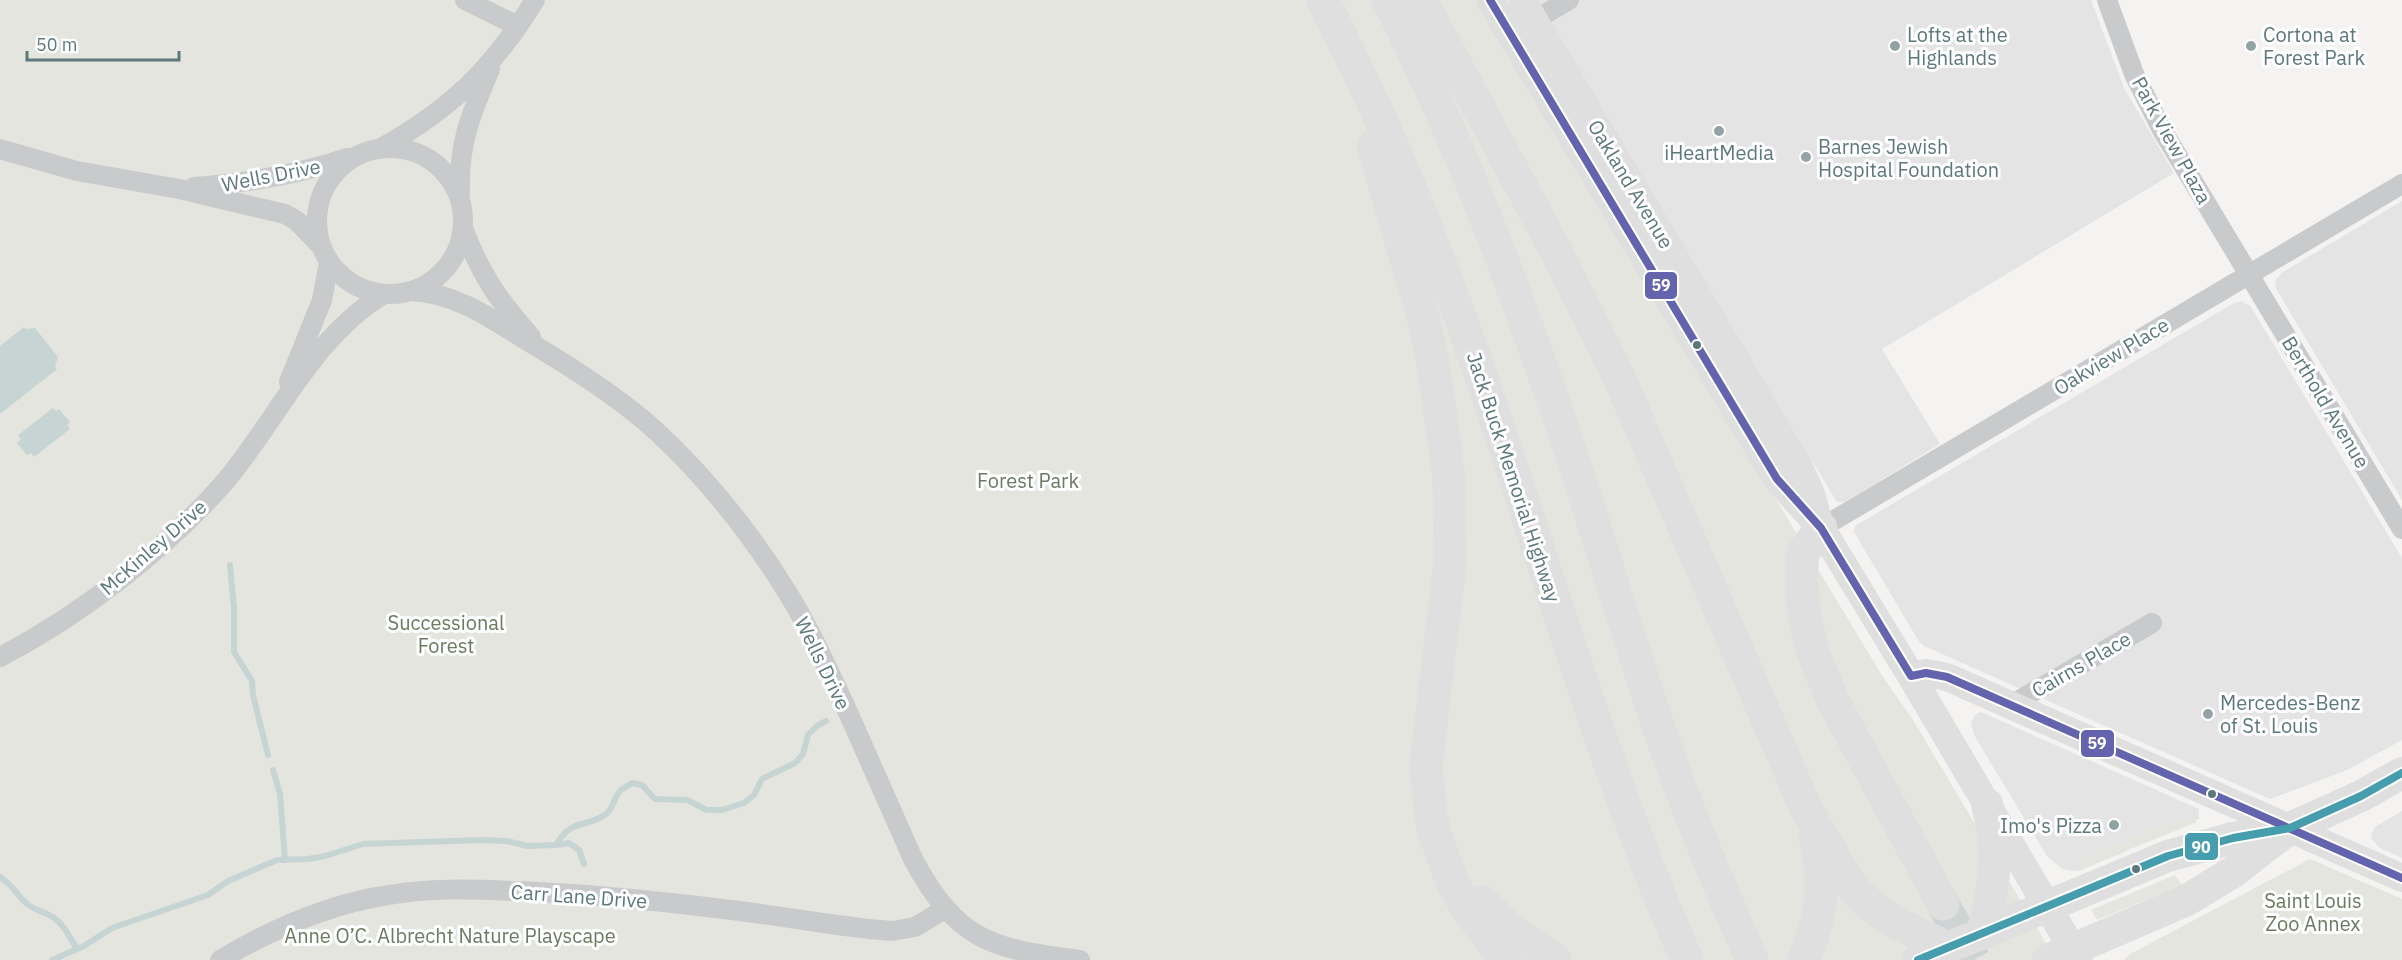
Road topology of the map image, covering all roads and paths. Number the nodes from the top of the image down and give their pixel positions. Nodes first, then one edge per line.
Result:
1 (465, 0) edge
2 (535, 0) edge
3 (1323, 0) edge
4 (1388, 0) edge
5 (1421, 0) edge
6 (1569, 0) edge
7 (2107, 0) edge
8 (1492, 1) edge
9 (1522, 19) edge
10 (518, 26) junction
11 (494, 60) junction
12 (1363, 82) junction
13 (0, 149) edge
14 (371, 151) junction
15 (2402, 184) edge
16 (179, 189) junction
17 (460, 199) junction
18 (463, 228) junction
19 (325, 254) junction
20 (2250, 274) junction
21 (411, 291) junction
22 (384, 294) junction
23 (545, 352) junction
24 (279, 406) junction
25 (1821, 528) junction
26 (2402, 529) edge
27 (2152, 623) dead end
28 (0, 657) edge
29 (1911, 676) junction
30 (2010, 705) junction
31 (2402, 773) edge
32 (1986, 804) junction
33 (1808, 813) junction
34 (2290, 828) junction
35 (1442, 855) junction
36 (2402, 878) edge
37 (1943, 904) tunnel mouth
38 (2048, 907) junction
39 (945, 909) junction
40 (1982, 934) junction
41 (1948, 948) junction
42 (2067, 957) edge
43 (220, 960) edge
44 (1080, 960) edge
45 (1505, 960) edge
46 (1555, 960) edge
47 (1687, 960) edge
48 (1752, 960) edge
49 (1804, 960) edge
50 (1918, 960) edge

1 - 10 street
2 - 10 street
3 - 12 highway, Jack Buck Memorial Highway
4 - 48 highway
5 - 33 highway
6 - 9 street
7 - 20 street, Park View Plaza
8 - 9 street, Oakland Avenue
9 - 25 street, Oakland Avenue
10 - 11 street
11 - 14 street
11 - 17 street
12 - 35 highway
12 - 47 highway, Jack Buck Memorial Highway
13 - 16 street, Wells Drive
14 - 16 street, Wells Drive
14 - 17 street
14 - 19 street
15 - 20 street, Oakview Place
16 - 19 street, Wells Drive
17 - 18 street
18 - 21 street
18 - 23 street, Wells Drive
19 - 22 street
19 - 24 street, McKinley Drive
20 - 25 street, Oakview Place
20 - 26 street, Berthold Avenue
21 - 22 street
21 - 23 street, Wells Drive
22 - 24 street, McKinley Drive
23 - 39 street, Wells Drive
24 - 28 street, McKinley Drive
25 - 29 street, Oakland Avenue
25 - 37 highway
27 - 30 street, Cairns Place
29 - 30 street
29 - 32 street, Oakland Avenue
30 - 34 street
31 - 34 main road
32 - 38 street, Oakland Avenue
32 - 40 main road
33 - 41 highway
33 - 49 highway
34 - 36 street
34 - 38 main road
34 - 42 main road
35 - 45 highway
35 - 46 highway
38 - 40 main road
38 - 42 street, Oakland Avenue
39 - 43 street, Carr Lane Drive
39 - 44 street, Wells Drive
40 - 41 main road
41 - 50 main road

